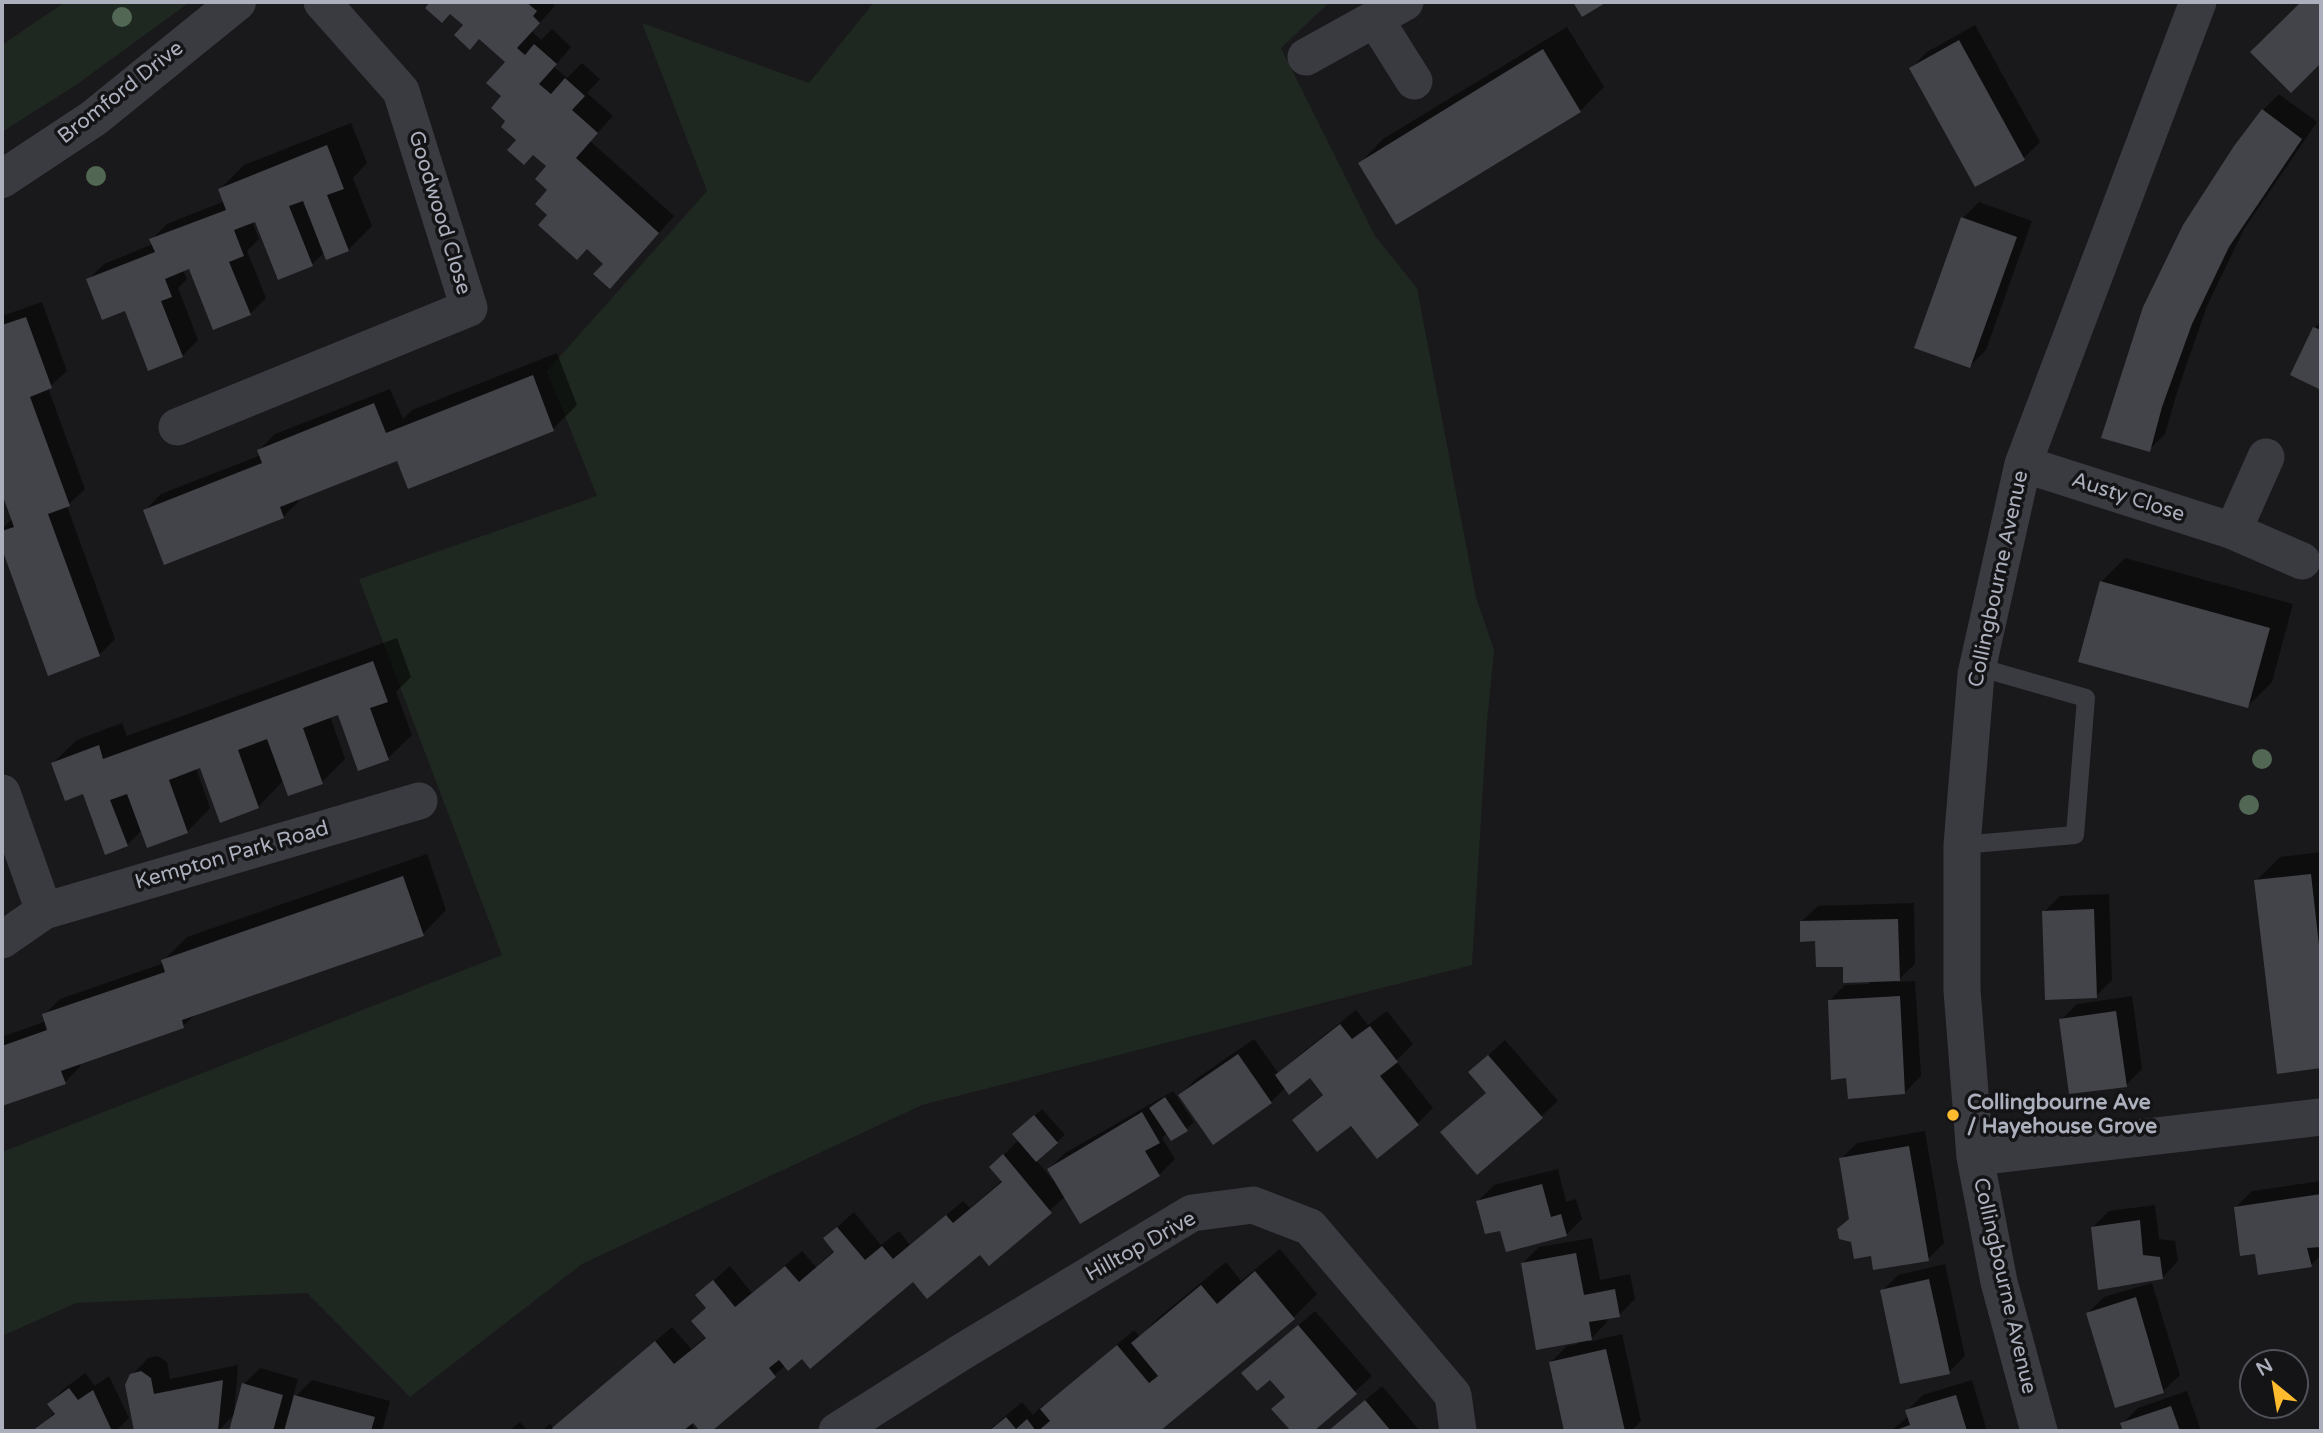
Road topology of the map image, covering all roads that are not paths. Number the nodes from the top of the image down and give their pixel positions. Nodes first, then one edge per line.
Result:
1 (237, 2) edge
2 (322, 2) edge
3 (2198, 2) edge
4 (1390, 11) edge
5 (1306, 57) dead end
6 (1414, 81) dead end
7 (2, 179) edge
8 (177, 427) dead end
9 (2266, 457) dead end
10 (2023, 464) junction
11 (2233, 531) junction
12 (2302, 561) dead end
13 (1978, 667) junction
14 (2, 793) edge
15 (419, 801) dead end
16 (1962, 845) junction
17 (44, 911) junction
18 (2, 940) edge
19 (2321, 1117) edge
20 (1975, 1157) junction
21 (837, 1431) edge
22 (1458, 1431) edge
23 (2039, 1431) edge

1 - 7 street, Bromford Drive
2 - 8 street, Goodwood Close
3 - 10 street, Collingbourne Avenue
4 - 5 street
4 - 6 street
9 - 11 street
10 - 11 street, Austy Close
10 - 13 street, Collingbourne Avenue
11 - 12 street, Austy Close
13 - 16 street, Collingbourne Avenue
13 - 16 lane
14 - 17 street
15 - 17 street, Kempton Park Road
16 - 20 street, Collingbourne Avenue
17 - 18 street, Kempton Park Road
19 - 20 street
20 - 23 street, Collingbourne Avenue
21 - 22 street, Hilltop Drive

